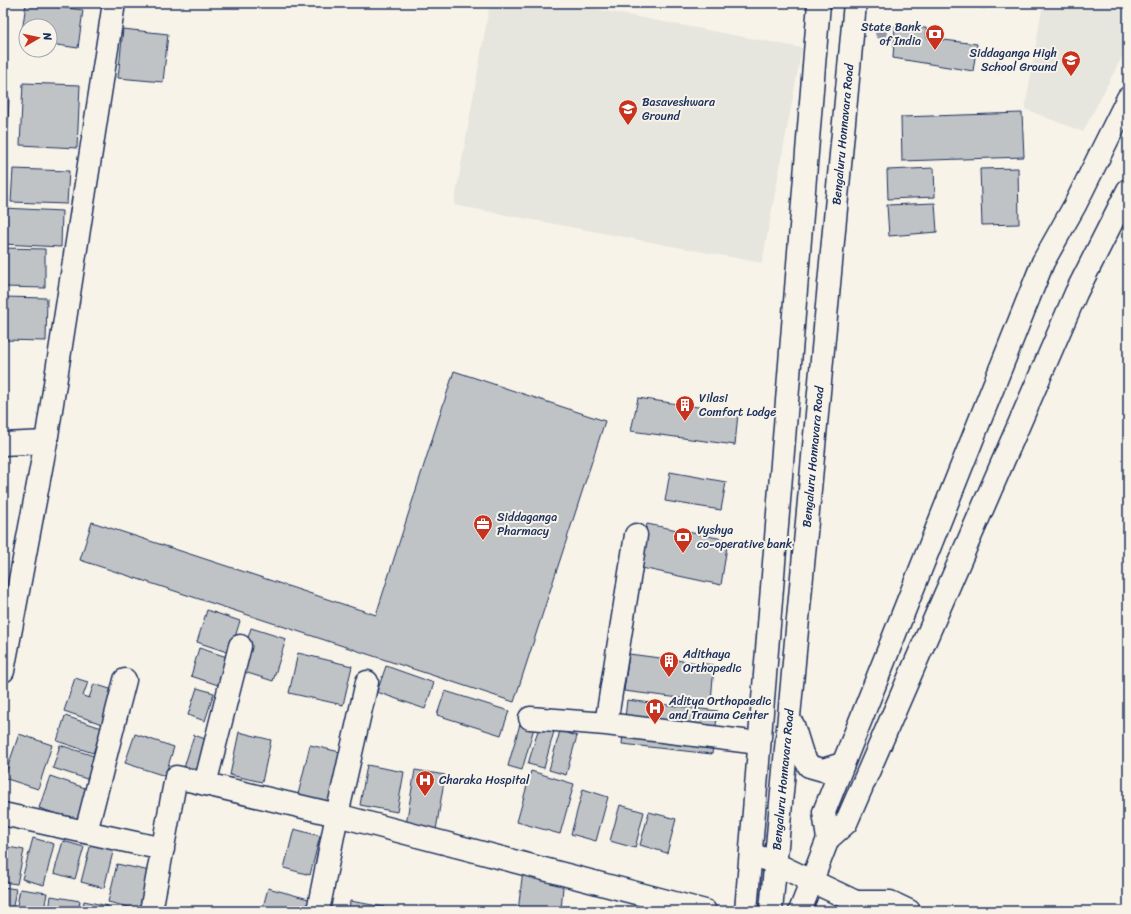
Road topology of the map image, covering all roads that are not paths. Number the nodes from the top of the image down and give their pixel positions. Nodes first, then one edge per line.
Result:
1 (114, 3) edge
2 (819, 3) edge
3 (855, 3) edge
4 (1128, 98) edge
5 (1128, 190) edge
6 (46, 442) junction
7 (3, 444) edge
8 (636, 535) dead end
9 (240, 646) dead end
10 (3, 671) edge
11 (125, 680) dead end
12 (367, 682) dead end
13 (789, 714) junction
14 (530, 718) dead end
15 (606, 724) junction
16 (759, 743) junction
17 (842, 764) junction
18 (205, 784) junction
19 (3, 814) edge
20 (337, 815) junction
21 (86, 832) junction
22 (828, 839) junction
23 (163, 849) junction
24 (750, 852) junction
25 (776, 863) junction
26 (812, 880) junction
27 (860, 906) edge
28 (151, 911) edge
29 (318, 911) edge
30 (705, 911) edge
31 (746, 911) edge
32 (771, 911) edge
33 (800, 911) edge
34 (909, 911) edge

1 - 6 main road
2 - 16 main road
3 - 13 main road, Bengaluru Honnavara Road
4 - 17 main road
5 - 22 main road
6 - 7 main road
6 - 10 main road
8 - 15 main road
9 - 18 main road
11 - 21 main road
12 - 20 main road
13 - 17 main road
13 - 25 main road, Bengaluru Honnavara Road
14 - 15 main road
15 - 16 main road
16 - 24 main road
17 - 22 main road
18 - 20 main road
18 - 23 main road
19 - 21 main road
20 - 29 main road
20 - 30 main road
21 - 23 main road
22 - 26 main road
23 - 28 main road
24 - 25 main road
24 - 31 main road
25 - 26 main road
25 - 32 main road, Bengaluru Honnavara Road
26 - 27 main road
26 - 33 main road
27 - 34 main road

